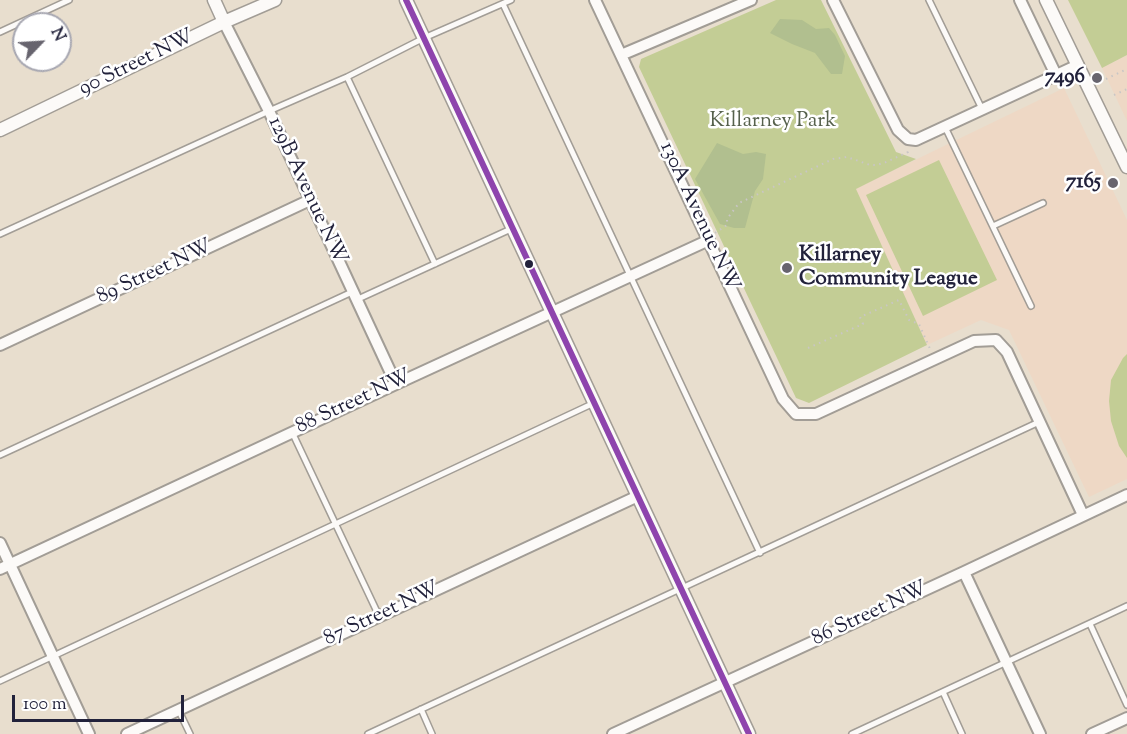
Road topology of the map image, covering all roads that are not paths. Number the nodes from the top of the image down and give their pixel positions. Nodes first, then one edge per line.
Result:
1 (69, 0) edge
2 (214, 0) edge
3 (275, 0) edge
4 (406, 0) edge
5 (511, 0) edge
6 (595, 0) edge
7 (751, 0) edge
8 (833, 0) edge
9 (929, 0) edge
10 (1020, 0) edge
11 (1046, 0) edge
12 (503, 4) junction
13 (224, 22) junction
14 (0, 32) edge
15 (424, 38) junction
16 (621, 55) junction
17 (1078, 65) junction
18 (1056, 75) junction
19 (347, 77) junction
20 (982, 110) junction
21 (269, 111) junction
22 (945, 127) junction
23 (0, 130) edge
24 (1127, 167) edge
25 (310, 200) junction
26 (1043, 203) dead end
27 (993, 226) junction
28 (513, 228) junction
29 (0, 234) edge
30 (709, 240) junction
31 (435, 264) junction
32 (630, 276) junction
33 (354, 296) junction
34 (1031, 306) dead end
35 (552, 312) junction
36 (0, 345) edge
37 (396, 384) junction
38 (594, 403) junction
39 (1040, 421) junction
40 (292, 432) junction
41 (0, 455) edge
42 (1127, 495) edge
43 (638, 496) junction
44 (1083, 515) junction
45 (335, 524) junction
46 (0, 543) edge
47 (760, 553) junction
48 (5, 566) edge
49 (964, 572) junction
50 (681, 588) junction
51 (1127, 606) edge
52 (380, 616) junction
53 (1090, 624) junction
54 (53, 656) junction
55 (1007, 663) junction
56 (0, 681) edge
57 (725, 681) junction
58 (944, 692) junction
59 (1127, 705) edge
60 (178, 709) junction
61 (421, 709) junction
62 (1127, 718) edge
63 (89, 734) edge
64 (127, 734) edge
65 (190, 734) edge
66 (368, 734) edge
67 (432, 734) edge
68 (613, 734) edge
69 (749, 734) edge
70 (852, 734) edge
71 (962, 734) edge
72 (1040, 734) edge
73 (1092, 734) edge

1 - 14 lane
2 - 13 street, 129B Avenue NW
3 - 13 street, 90 Street NW
4 - 15 street
5 - 12 lane
6 - 16 street, 130A Avenue NW
7 - 16 street
8 - 22 street
9 - 20 lane
10 - 18 street
11 - 17 street
12 - 15 lane
12 - 32 lane
13 - 21 street, 129B Avenue NW
13 - 23 street, 90 Street NW
15 - 19 lane
15 - 28 street
16 - 30 street, 130A Avenue NW
17 - 18 street
17 - 24 street
18 - 20 street
19 - 21 lane
19 - 31 lane
20 - 22 street
21 - 25 street, 129B Avenue NW
21 - 29 lane
22 - 27 lane
25 - 33 street, 129B Avenue NW
25 - 36 street, 89 Street NW
26 - 27 lane
27 - 34 lane
28 - 31 lane
28 - 35 street
30 - 32 street, 88 Street NW
30 - 39 street, 130A Avenue NW
31 - 33 lane
32 - 35 street, 88 Street NW
32 - 47 lane
33 - 37 street, 129B Avenue NW
33 - 41 lane
35 - 37 street, 88 Street NW
35 - 38 street
37 - 40 street, 88 Street NW
38 - 43 street
38 - 45 lane
39 - 44 street
39 - 47 lane
40 - 45 lane
40 - 48 street, 88 Street NW
42 - 44 street, 86 Street NW
43 - 50 street
43 - 52 street, 87 Street NW
44 - 49 street, 86 Street NW
45 - 52 lane
45 - 54 lane
46 - 48 street
47 - 50 lane
48 - 54 street
49 - 55 street
49 - 57 street, 86 Street NW
50 - 57 street
50 - 61 lane
51 - 53 lane
52 - 60 street, 87 Street NW
53 - 55 lane
53 - 59 lane
54 - 56 lane
54 - 63 street
55 - 58 lane
55 - 72 street
57 - 68 street, 86 Street NW
57 - 69 street
58 - 70 lane
58 - 71 lane
60 - 64 street, 87 Street NW
60 - 65 lane
61 - 66 lane
61 - 67 lane
62 - 73 street

